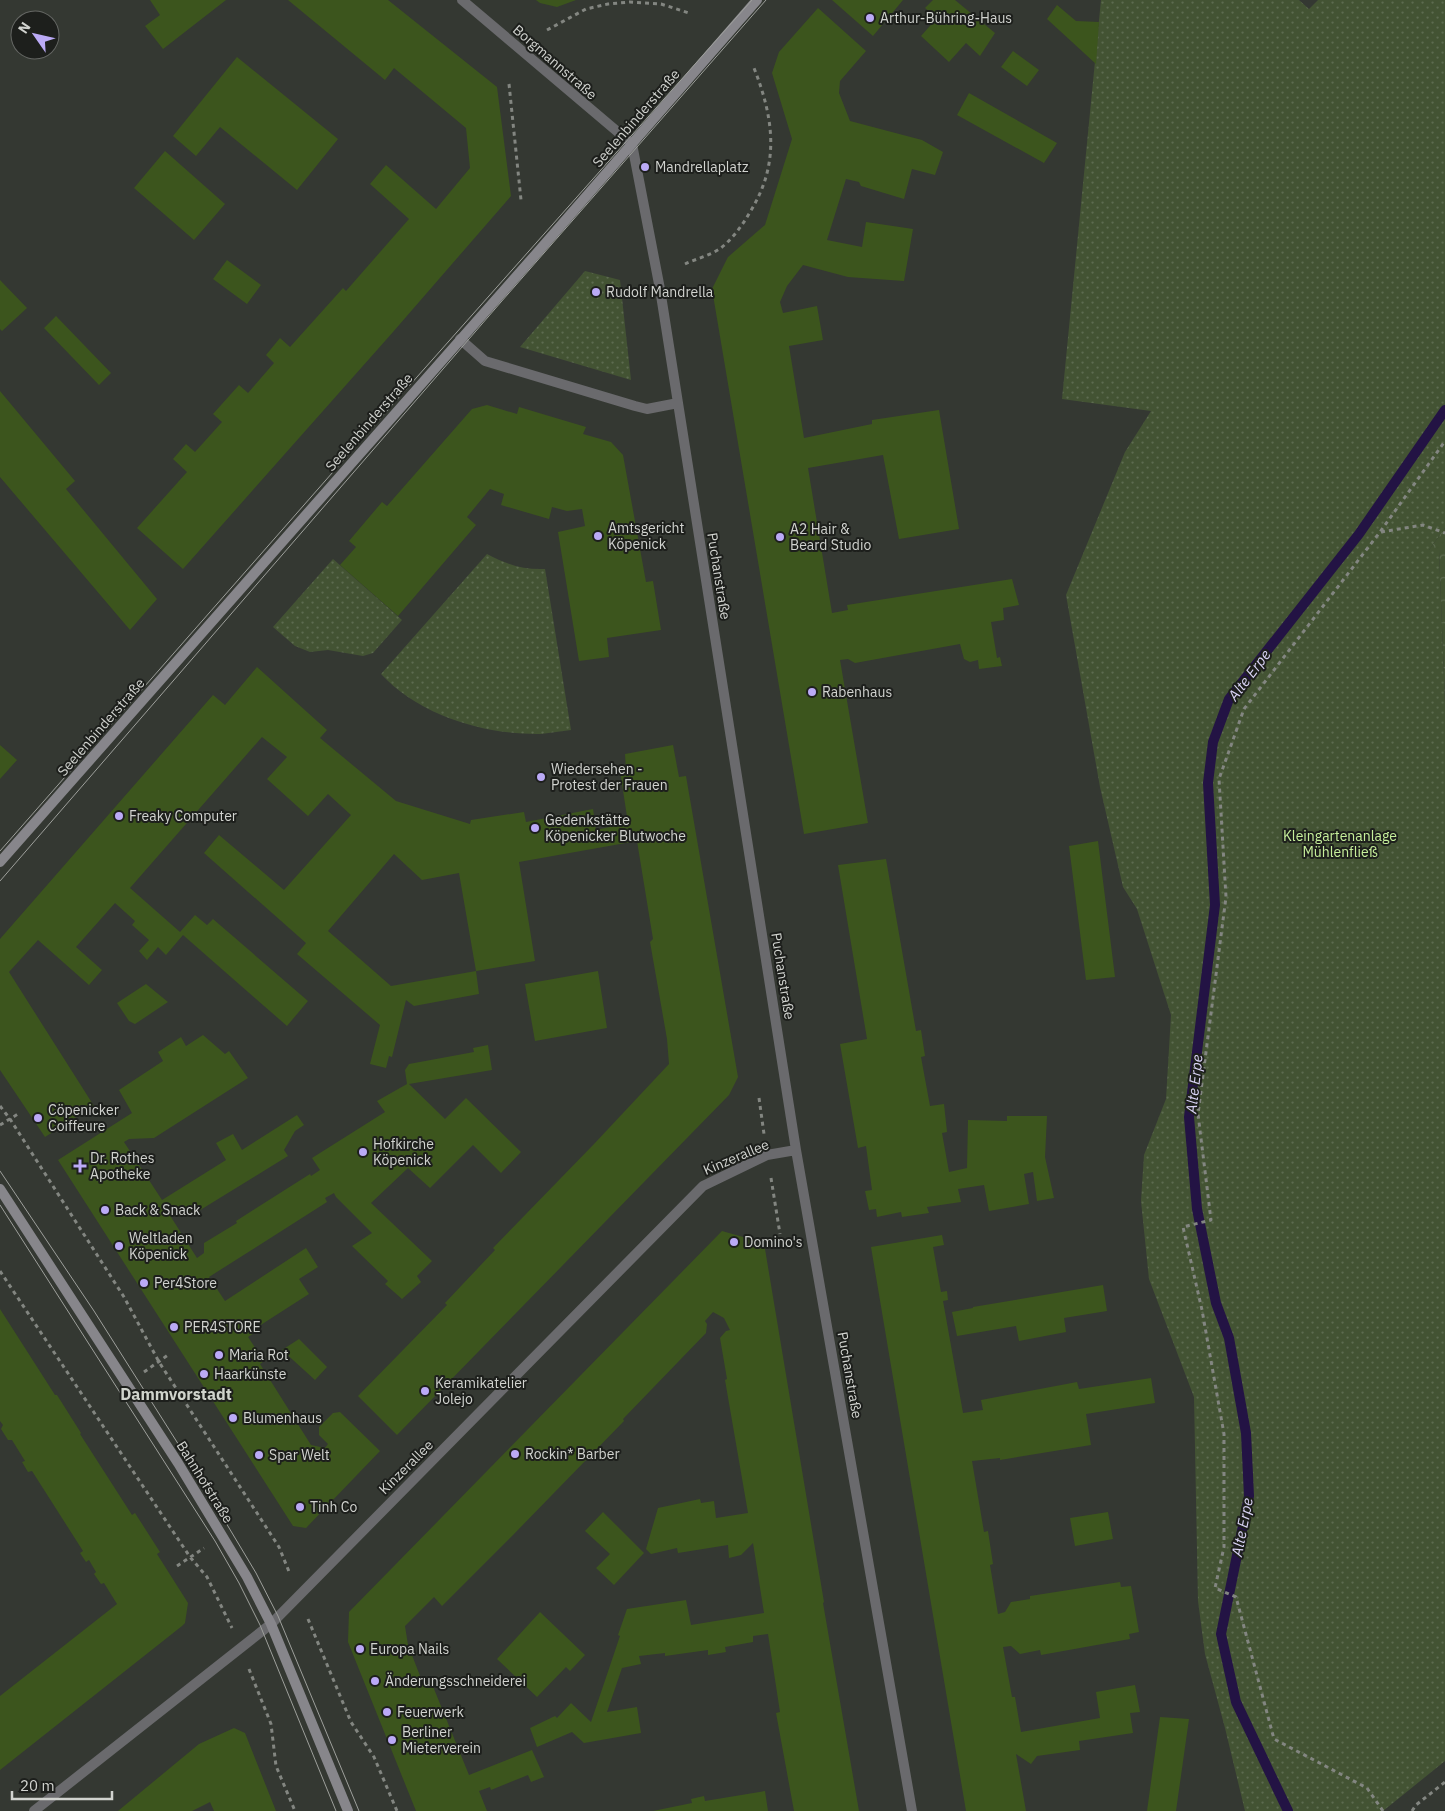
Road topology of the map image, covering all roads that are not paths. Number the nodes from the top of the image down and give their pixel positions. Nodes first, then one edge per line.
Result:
1 (462, 0) edge
2 (758, 0) edge
3 (632, 144) junction
4 (460, 339) junction
5 (678, 403) junction
6 (0, 862) edge
7 (796, 1150) junction
8 (0, 1189) edge
9 (270, 1624) junction
10 (34, 1811) edge
11 (348, 1811) edge
12 (912, 1811) edge

1 - 3 street, Borgmannstraße
2 - 3 street, Seelenbinderstraße
3 - 4 street, Seelenbinderstraße
3 - 5 street, Puchanstraße
4 - 5 street
4 - 6 street, Seelenbinderstraße
5 - 7 street, Puchanstraße
7 - 9 street, Kinzerallee
7 - 12 street, Puchanstraße
8 - 9 street, Bahnhofstraße
9 - 10 street, Kinzerallee
9 - 11 street, Bahnhofstraße

